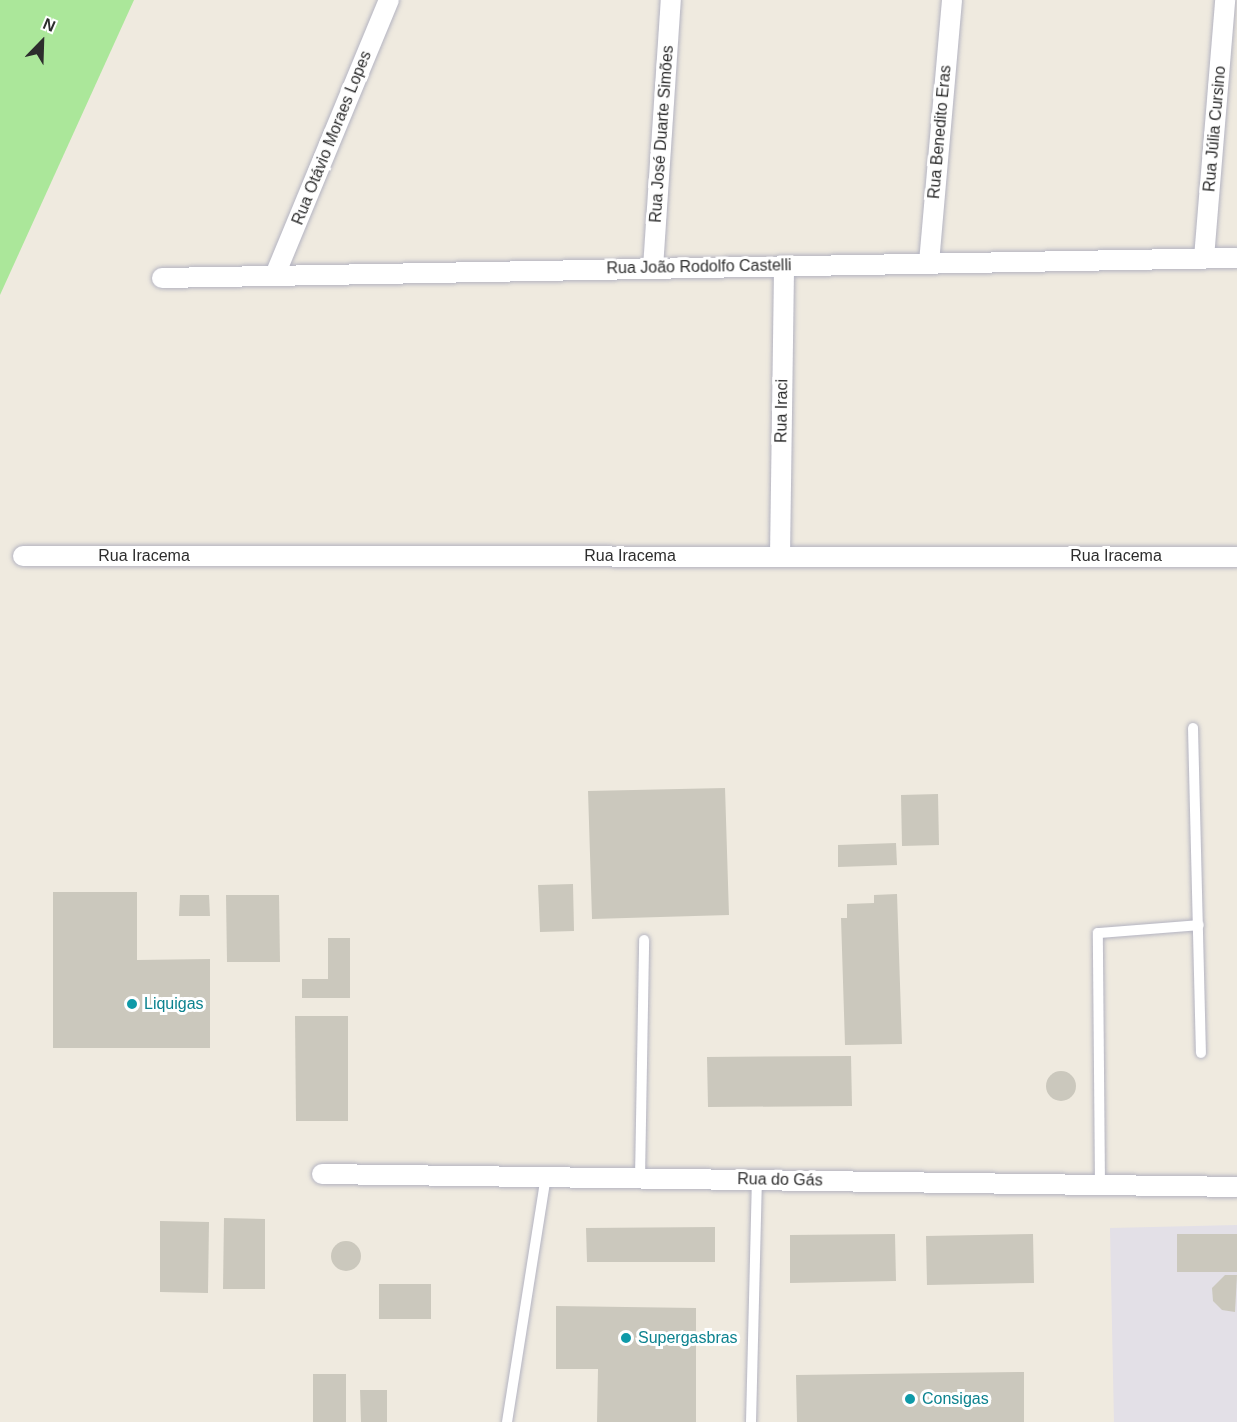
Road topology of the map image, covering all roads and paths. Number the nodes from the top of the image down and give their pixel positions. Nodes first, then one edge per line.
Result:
1 (389, 0) edge
2 (671, 0) edge
3 (952, 0) edge
4 (1225, 0) edge
5 (1204, 258) junction
6 (1237, 258) edge
7 (929, 263) junction
8 (784, 266) junction
9 (653, 268) junction
10 (276, 275) junction
11 (162, 278) dead end
12 (23, 556) dead end
13 (780, 556) junction
14 (1237, 556) edge
15 (1193, 728) dead end
16 (1199, 925) junction
17 (644, 940) dead end
18 (1202, 1053) dead end
19 (322, 1173) dead end
20 (546, 1177) junction
21 (640, 1178) junction
22 (757, 1180) junction
23 (1100, 1185) junction
24 (1237, 1187) edge
25 (507, 1422) edge
26 (751, 1422) edge

1 - 10 street, Rua Otávio Moraes Lopes
2 - 9 street, Rua José Duarte Simões
3 - 7 street, Rua Benedito Eras
4 - 5 street, Rua Júlia Cursino
5 - 6 street, Rua João Rodolfo Castelli
5 - 7 street, Rua João Rodolfo Castelli
7 - 8 street, Rua João Rodolfo Castelli
8 - 9 street, Rua João Rodolfo Castelli
8 - 13 street, Rua Iraci
9 - 10 street, Rua João Rodolfo Castelli
10 - 11 street, Rua João Rodolfo Castelli
12 - 13 street, Rua Iracema
13 - 14 street, Rua Iracema
15 - 16 lane
16 - 18 lane
16 - 23 lane
17 - 21 lane
19 - 20 street, Rua do Gás
20 - 21 street, Rua do Gás
20 - 25 lane
21 - 22 street, Rua do Gás
22 - 23 street, Rua do Gás
22 - 26 lane
23 - 24 street, Rua do Gás

